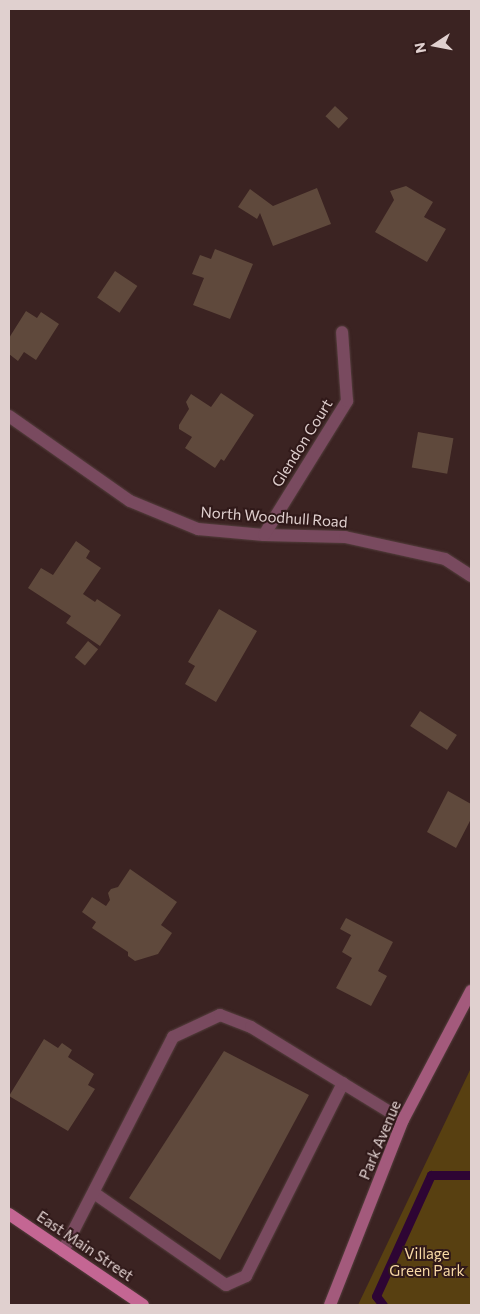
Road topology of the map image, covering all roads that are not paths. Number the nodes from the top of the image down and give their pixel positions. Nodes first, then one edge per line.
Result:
1 (342, 332) dead end
2 (9, 416) edge
3 (264, 535) junction
4 (471, 576) edge
5 (471, 992) edge
6 (343, 1084) junction
7 (403, 1120) junction
8 (94, 1193) junction
9 (9, 1214) edge
10 (63, 1251) junction
11 (142, 1305) edge
12 (330, 1305) edge

1 - 3 street, Glendon Court
2 - 3 street, North Woodhull Road
3 - 4 street, North Woodhull Road
5 - 7 main road, Park Avenue
6 - 7 street
6 - 8 street
6 - 8 street
7 - 12 main road, Park Avenue
8 - 10 street
9 - 10 main road, East Main Street
10 - 11 main road, East Main Street

